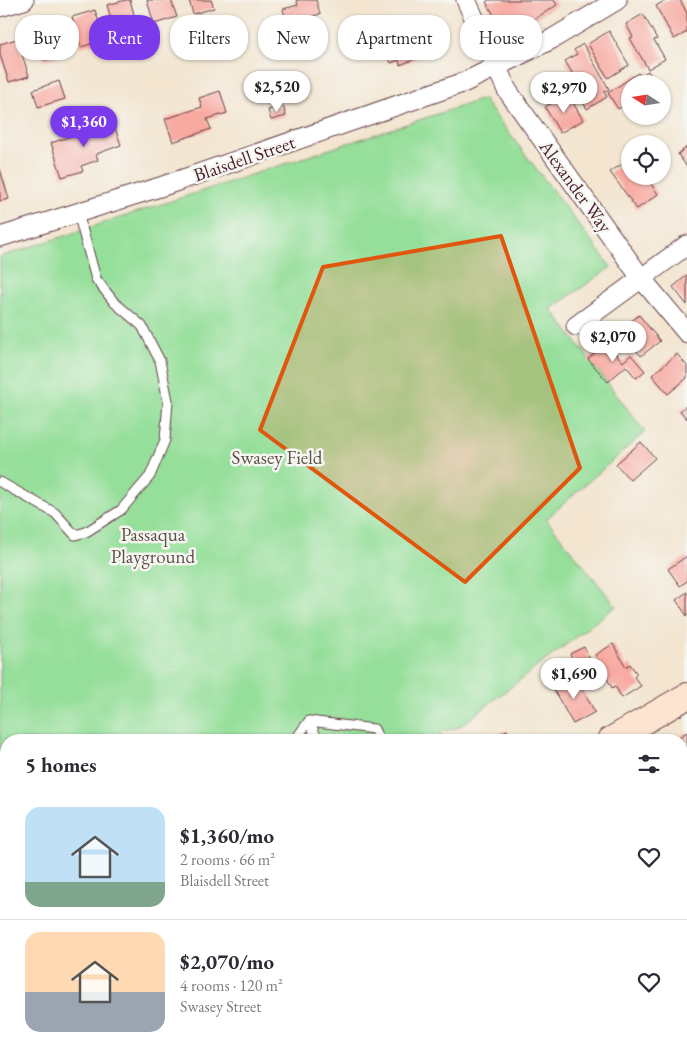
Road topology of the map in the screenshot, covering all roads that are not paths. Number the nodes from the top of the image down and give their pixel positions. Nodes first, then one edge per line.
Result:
1 (24, 0) edge
2 (466, 0) edge
3 (617, 0) edge
4 (0, 7) edge
5 (498, 67) junction
6 (78, 213) junction
7 (0, 237) edge
8 (687, 245) edge
9 (641, 278) junction
10 (576, 326) dead end
11 (687, 333) edge
12 (0, 482) edge
13 (687, 696) edge
14 (309, 721) junction
15 (299, 734) edge
16 (315, 734) edge
17 (376, 734) edge
18 (621, 734) edge

1 - 4 street
2 - 5 street, Alexander Way
3 - 5 street, Blaisdell Street
5 - 6 street, Blaisdell Street
5 - 9 street, Alexander Way
6 - 7 street, Blaisdell Street
6 - 12 lane
8 - 9 street
9 - 10 street
9 - 11 street, Alexander Way
13 - 18 street
14 - 15 lane
14 - 16 lane
14 - 17 lane

